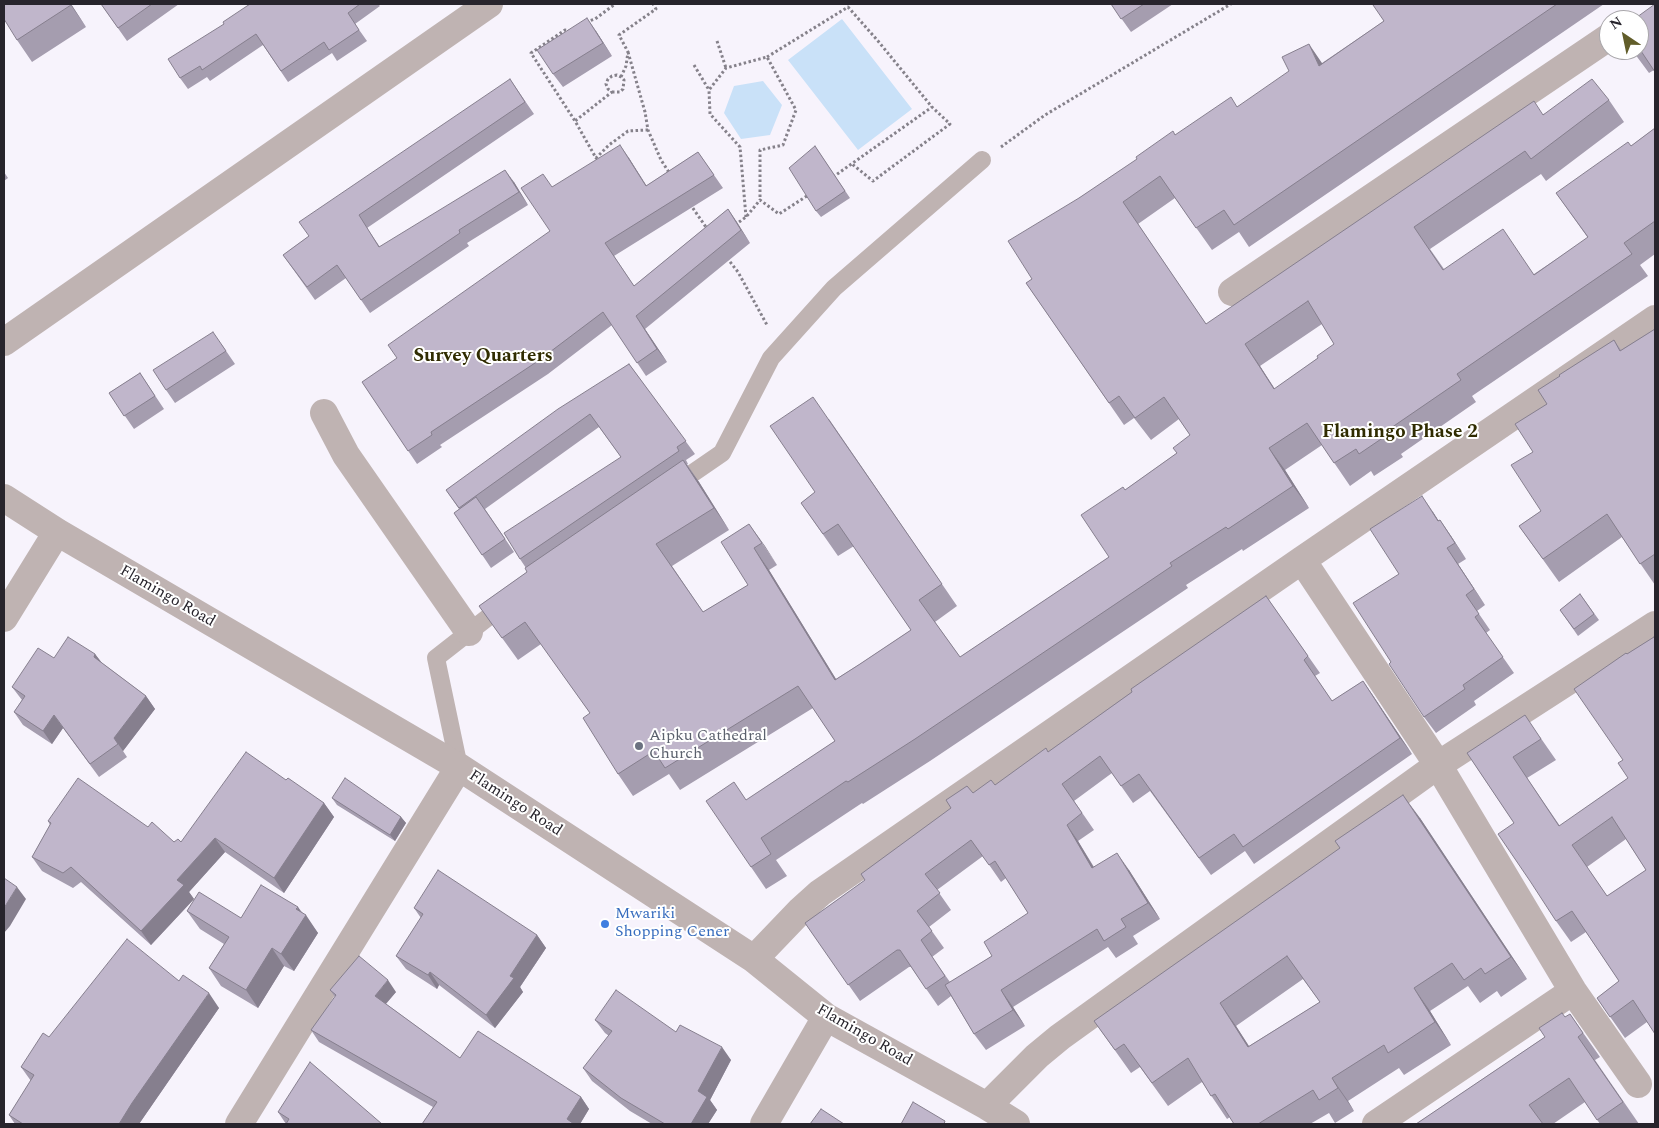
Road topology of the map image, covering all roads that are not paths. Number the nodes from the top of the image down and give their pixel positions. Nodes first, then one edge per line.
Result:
1 (488, 4) edge
2 (1599, 44) edge
3 (982, 160) road end
4 (1232, 292) dead end
5 (1655, 319) edge
6 (4, 342) edge
7 (324, 413) dead end
8 (657, 497) edge
9 (4, 498) edge
10 (57, 532) junction
11 (1302, 560) junction
12 (520, 592) edge
13 (4, 618) edge
14 (1655, 625) edge
15 (469, 632) junction
16 (1438, 765) junction
17 (459, 767) junction
18 (754, 958) junction
19 (1573, 991) junction
20 (826, 1017) junction
21 (1638, 1084) dead end
22 (987, 1106) junction
23 (239, 1124) edge
24 (764, 1124) edge
25 (1016, 1124) edge
26 (1376, 1124) edge

1 - 6 street
2 - 4 street
3 - 8 lane
5 - 11 street
7 - 15 street
9 - 10 street, Flamingo Road
10 - 13 street
10 - 17 street, Flamingo Road
11 - 16 street
11 - 18 street
12 - 15 lane
14 - 16 street
15 - 17 lane
16 - 19 street
16 - 22 street
17 - 18 street, Flamingo Road
17 - 23 street
18 - 20 street, Flamingo Road
19 - 21 street
19 - 26 street
20 - 22 street, Flamingo Road
20 - 24 street
22 - 25 street, Flamingo Road

